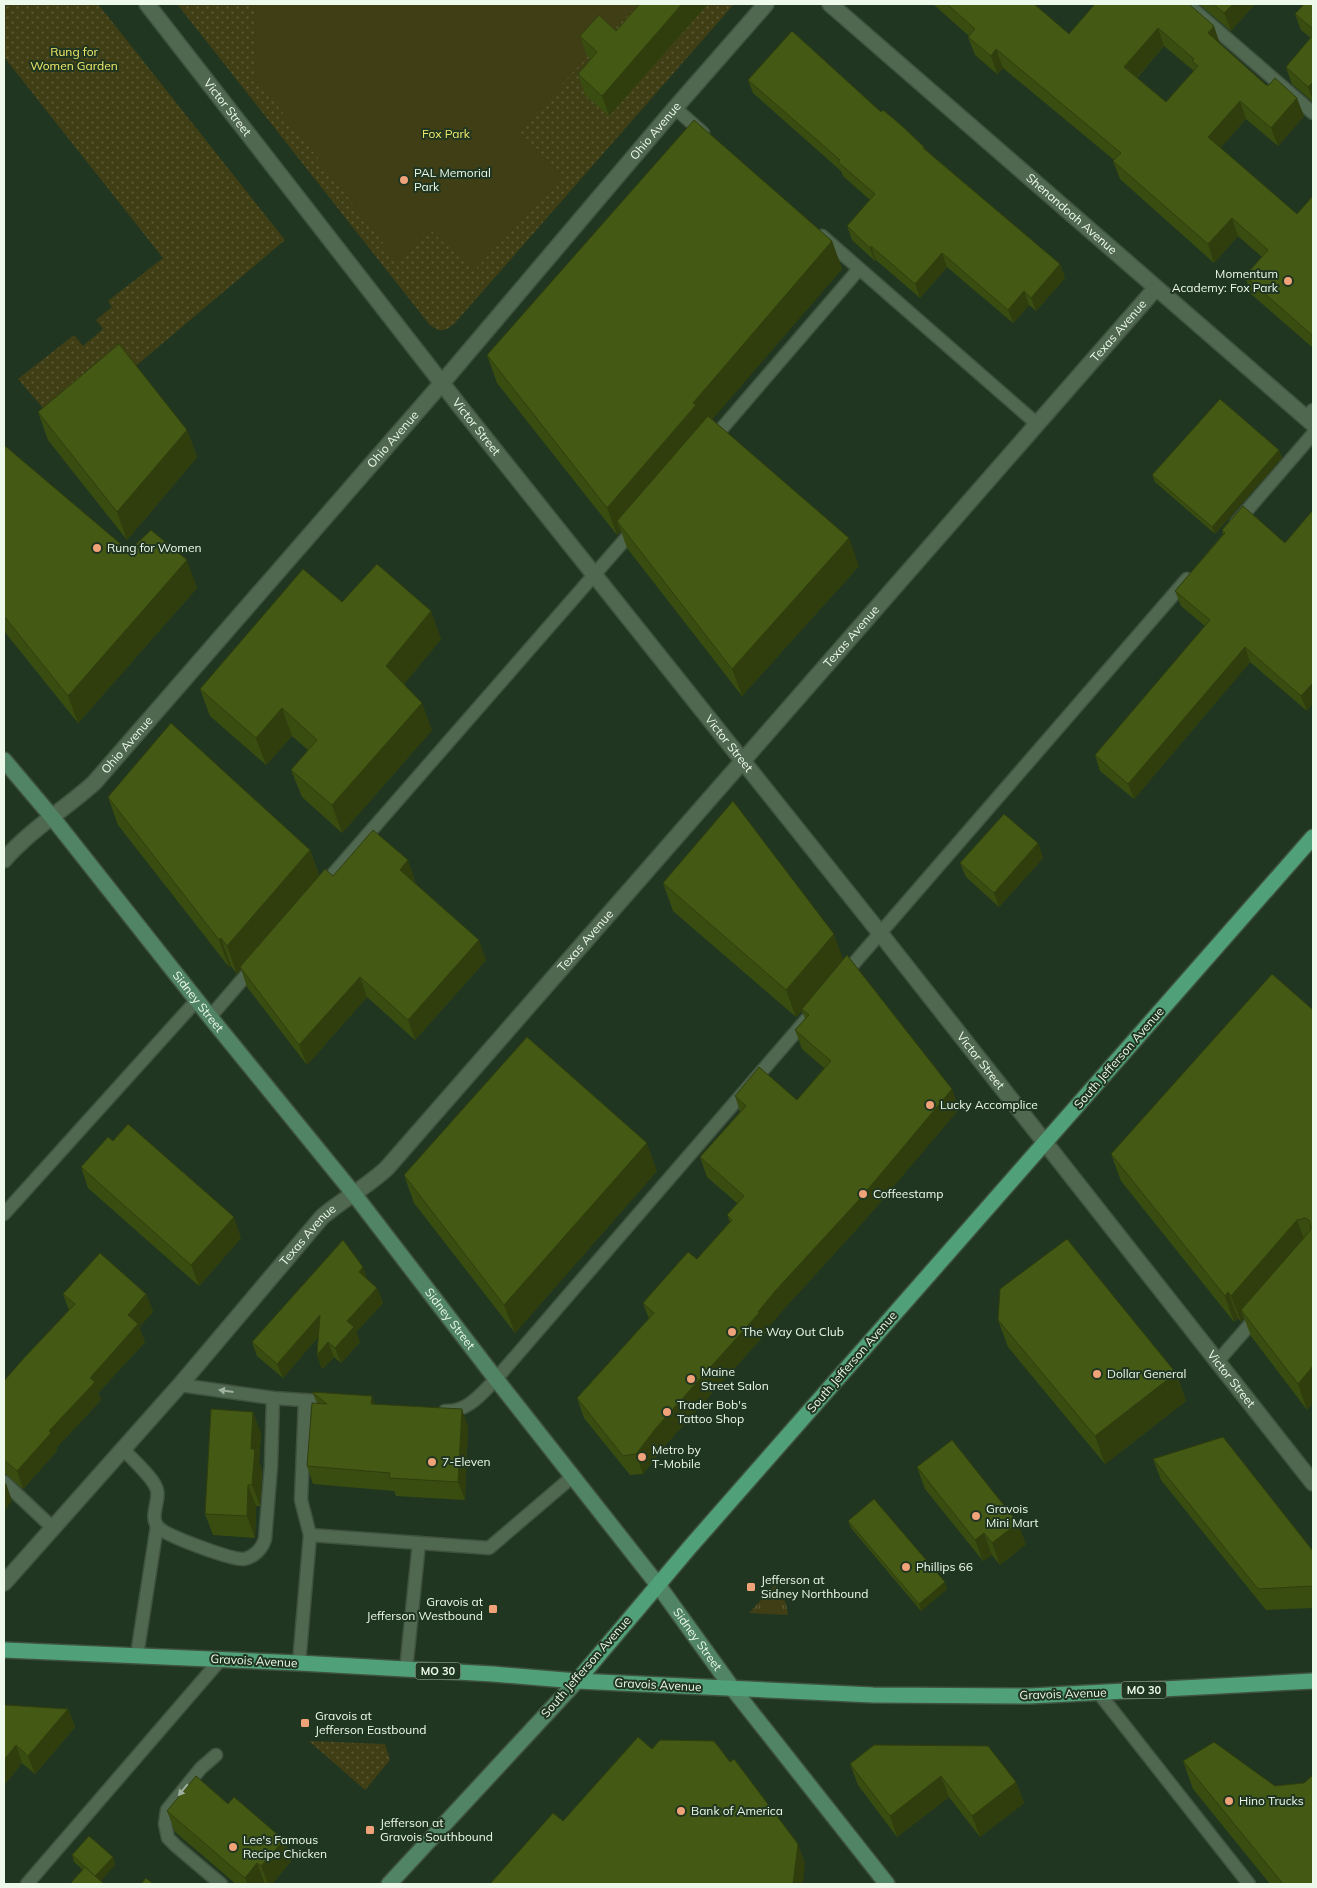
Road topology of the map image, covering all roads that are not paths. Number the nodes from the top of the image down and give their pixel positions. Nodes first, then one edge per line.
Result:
1 (147, 4) edge
2 (766, 4) edge
3 (830, 4) edge
4 (1187, 4) edge
5 (675, 108) junction
6 (1313, 113) edge
7 (711, 139) edge
8 (815, 230) edge
9 (859, 269) junction
10 (1156, 288) junction
11 (442, 383) junction
12 (1311, 417) edge
13 (1037, 424) junction
14 (1313, 434) edge
15 (706, 446) edge
16 (642, 520) edge
17 (1229, 531) edge
18 (1196, 568) edge
19 (595, 574) junction
20 (4, 760) edge
21 (743, 760) junction
22 (52, 817) junction
23 (1313, 838) edge
24 (4, 860) edge
25 (314, 897) edge
26 (880, 933) junction
27 (262, 957) edge
28 (835, 986) edge
29 (197, 1000) junction
30 (816, 1008) edge
31 (210, 1017) junction
32 (1046, 1142) junction
33 (354, 1194) junction
34 (4, 1214) edge
35 (1264, 1307) edge
36 (1218, 1360) junction
37 (496, 1379) junction
38 (180, 1385) junction
39 (273, 1398) junction
40 (305, 1400) junction
41 (344, 1403) edge
42 (434, 1410) edge
43 (123, 1449) junction
44 (572, 1477) junction
45 (4, 1482) edge
46 (1313, 1484) edge
47 (157, 1526) junction
48 (53, 1528) junction
49 (310, 1535) junction
50 (419, 1543) junction
51 (4, 1583) edge
52 (658, 1585) junction
53 (4, 1650) edge
54 (137, 1655) junction
55 (221, 1659) junction
56 (299, 1663) junction
57 (406, 1670) junction
58 (577, 1681) junction
59 (1313, 1681) edge
60 (734, 1688) junction
61 (1098, 1692) junction
62 (216, 1755) dead end
63 (27, 1884) edge
64 (222, 1884) edge
65 (389, 1884) edge
66 (887, 1884) edge
67 (1250, 1884) edge

1 - 11 street, Victor Street
2 - 5 street, Ohio Avenue
3 - 10 street, Shenandoah Avenue
4 - 6 lane
5 - 7 lane
5 - 11 street, Ohio Avenue
8 - 9 lane
9 - 13 lane
9 - 15 lane
10 - 12 street, Shenandoah Avenue
10 - 13 street, Texas Avenue
11 - 19 street, Victor Street
11 - 22 street, Ohio Avenue
13 - 21 street, Texas Avenue
14 - 17 lane
16 - 19 lane
18 - 26 lane
19 - 21 street, Victor Street
19 - 25 lane
20 - 22 street, Sidney Street
21 - 26 street, Victor Street
21 - 33 street, Texas Avenue
22 - 24 street, Ohio Avenue
22 - 29 street, Sidney Street
23 - 32 main road, South Jefferson Avenue
26 - 28 lane
26 - 32 street, Victor Street
27 - 31 lane
29 - 31 street, Sidney Street
29 - 34 lane
30 - 37 lane
31 - 33 street, Sidney Street
32 - 36 street, Victor Street
32 - 52 main road, South Jefferson Avenue
33 - 37 street, Sidney Street
33 - 38 street, Texas Avenue
35 - 36 lane
36 - 46 street, Victor Street
37 - 42 lane
37 - 44 street, Sidney Street
39 -> 38 lane
38 - 43 street, Texas Avenue
39 - 40 lane
39 - 47 lane
40 - 41 lane
40 - 49 lane
43 - 47 lane
43 - 48 street, Texas Avenue
44 - 50 lane
44 - 52 street, Sidney Street
45 - 48 lane
47 - 54 lane
48 - 51 street, Texas Avenue
49 - 50 lane
49 - 56 lane
50 - 57 lane
52 - 58 main road, South Jefferson Avenue
52 - 60 street, Sidney Street
53 - 54 main road, Gravois Avenue / MO 30
54 - 55 main road, Gravois Avenue / MO 30
55 - 56 main road, Gravois Avenue / MO 30
55 - 63 lane
56 - 57 main road, Gravois Avenue / MO 30
57 - 58 main road, Gravois Avenue / MO 30
58 - 60 main road, Gravois Avenue / MO 30
58 - 65 street, South Jefferson Avenue
59 - 61 main road, Gravois Avenue / MO 30
60 - 61 main road, Gravois Avenue / MO 30
60 - 66 street, Sidney Street
61 - 67 lane
62 -> 64 lane

